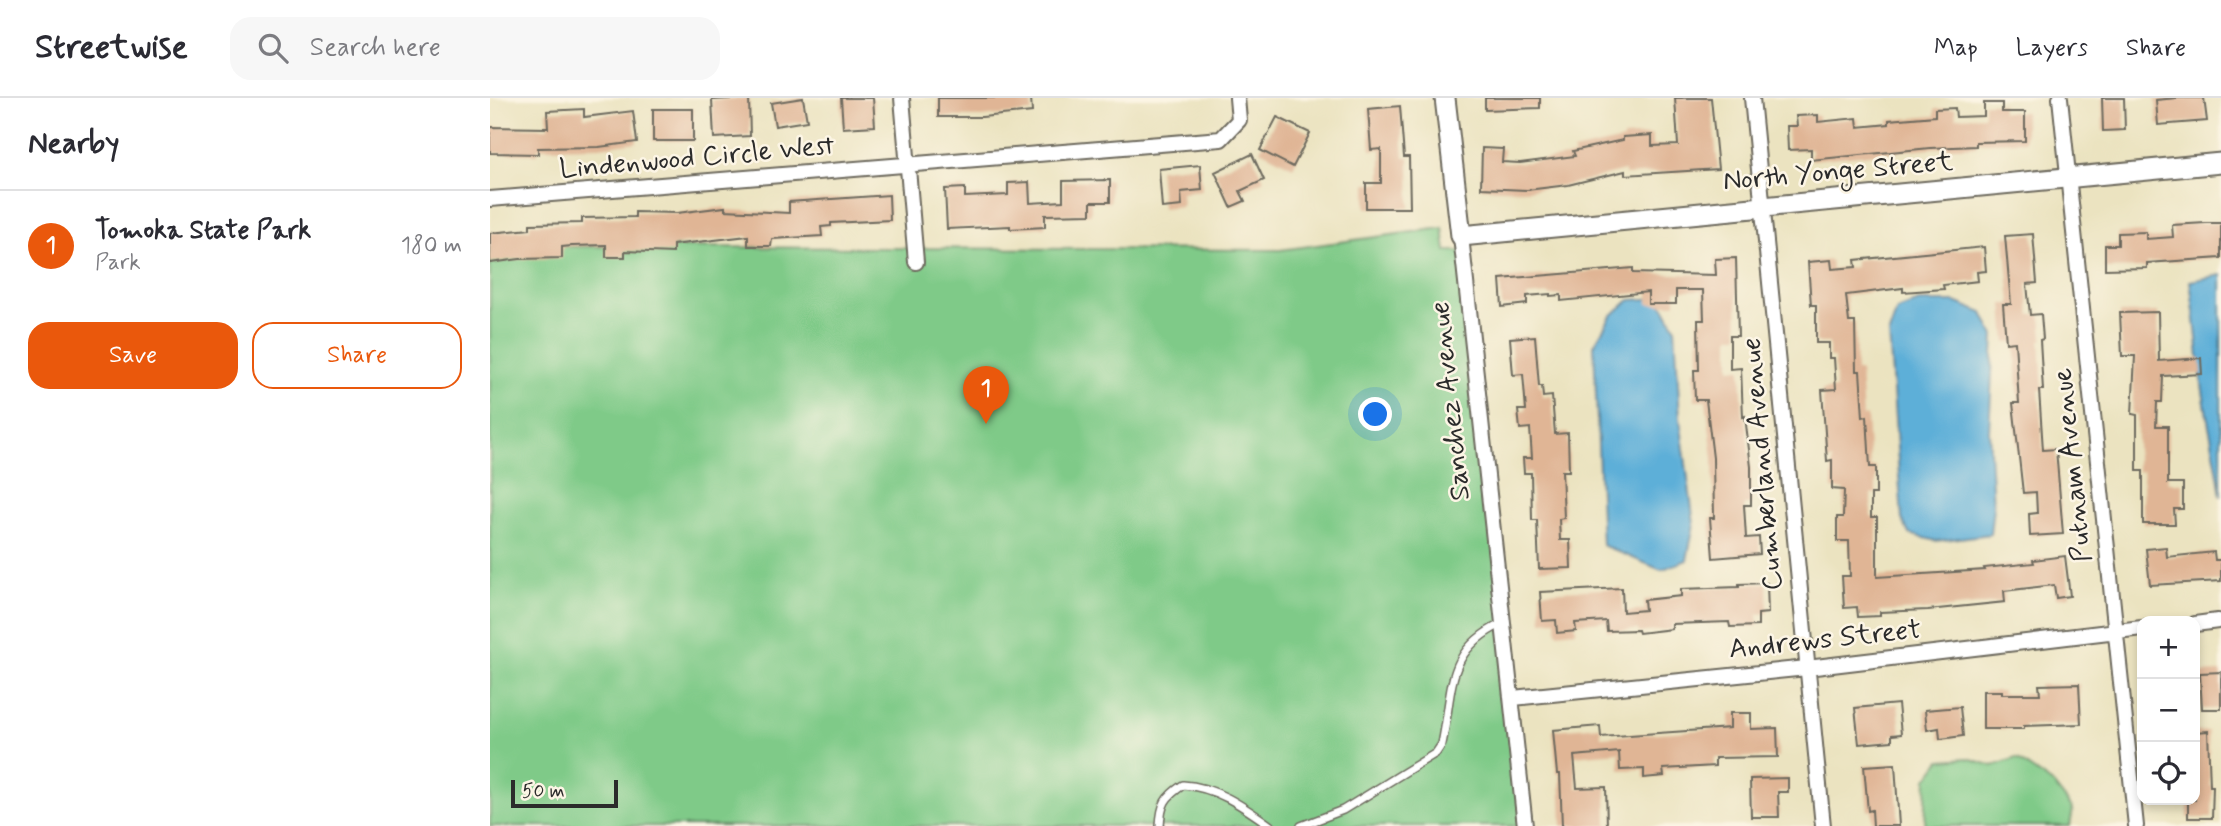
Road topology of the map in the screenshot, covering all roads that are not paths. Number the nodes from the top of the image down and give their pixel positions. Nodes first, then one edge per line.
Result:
1 (902, 98) edge
2 (1237, 98) edge
3 (1445, 98) edge
4 (1752, 98) edge
5 (2060, 98) edge
6 (2221, 163) edge
7 (908, 166) junction
8 (2069, 178) junction
9 (490, 199) edge
10 (1764, 208) junction
11 (1461, 236) junction
12 (916, 262) dead end
13 (2218, 621) dead end
14 (1504, 622) junction
15 (2200, 623) edge
16 (2137, 629) edge
17 (2115, 631) junction
18 (1807, 668) junction
19 (1513, 698) junction
20 (1160, 826) edge
21 (1271, 826) edge
22 (1301, 826) edge
23 (1525, 826) edge
24 (1823, 826) edge
25 (2136, 826) edge

1 - 7 street
2 - 7 street, Lindenwood Circle West
3 - 11 street, Sanchez Avenue
4 - 10 street, Cumberland Avenue
5 - 8 street, Putnam Avenue
6 - 8 street, North Yonge Street
7 - 9 street, Lindenwood Circle West
7 - 12 street
8 - 10 street, North Yonge Street
8 - 17 street, Putnam Avenue
10 - 11 street, North Yonge Street
10 - 18 street, Cumberland Avenue
11 - 14 street, Sanchez Avenue
13 - 15 street
14 - 19 street, Sanchez Avenue
14 - 22 lane
16 - 17 street, Andrews Street
17 - 18 street, Andrews Street
17 - 25 street, Putnam Avenue
18 - 19 street, Andrews Street
18 - 24 street, Cumberland Avenue
19 - 23 street, Sanchez Avenue
20 - 21 lane

